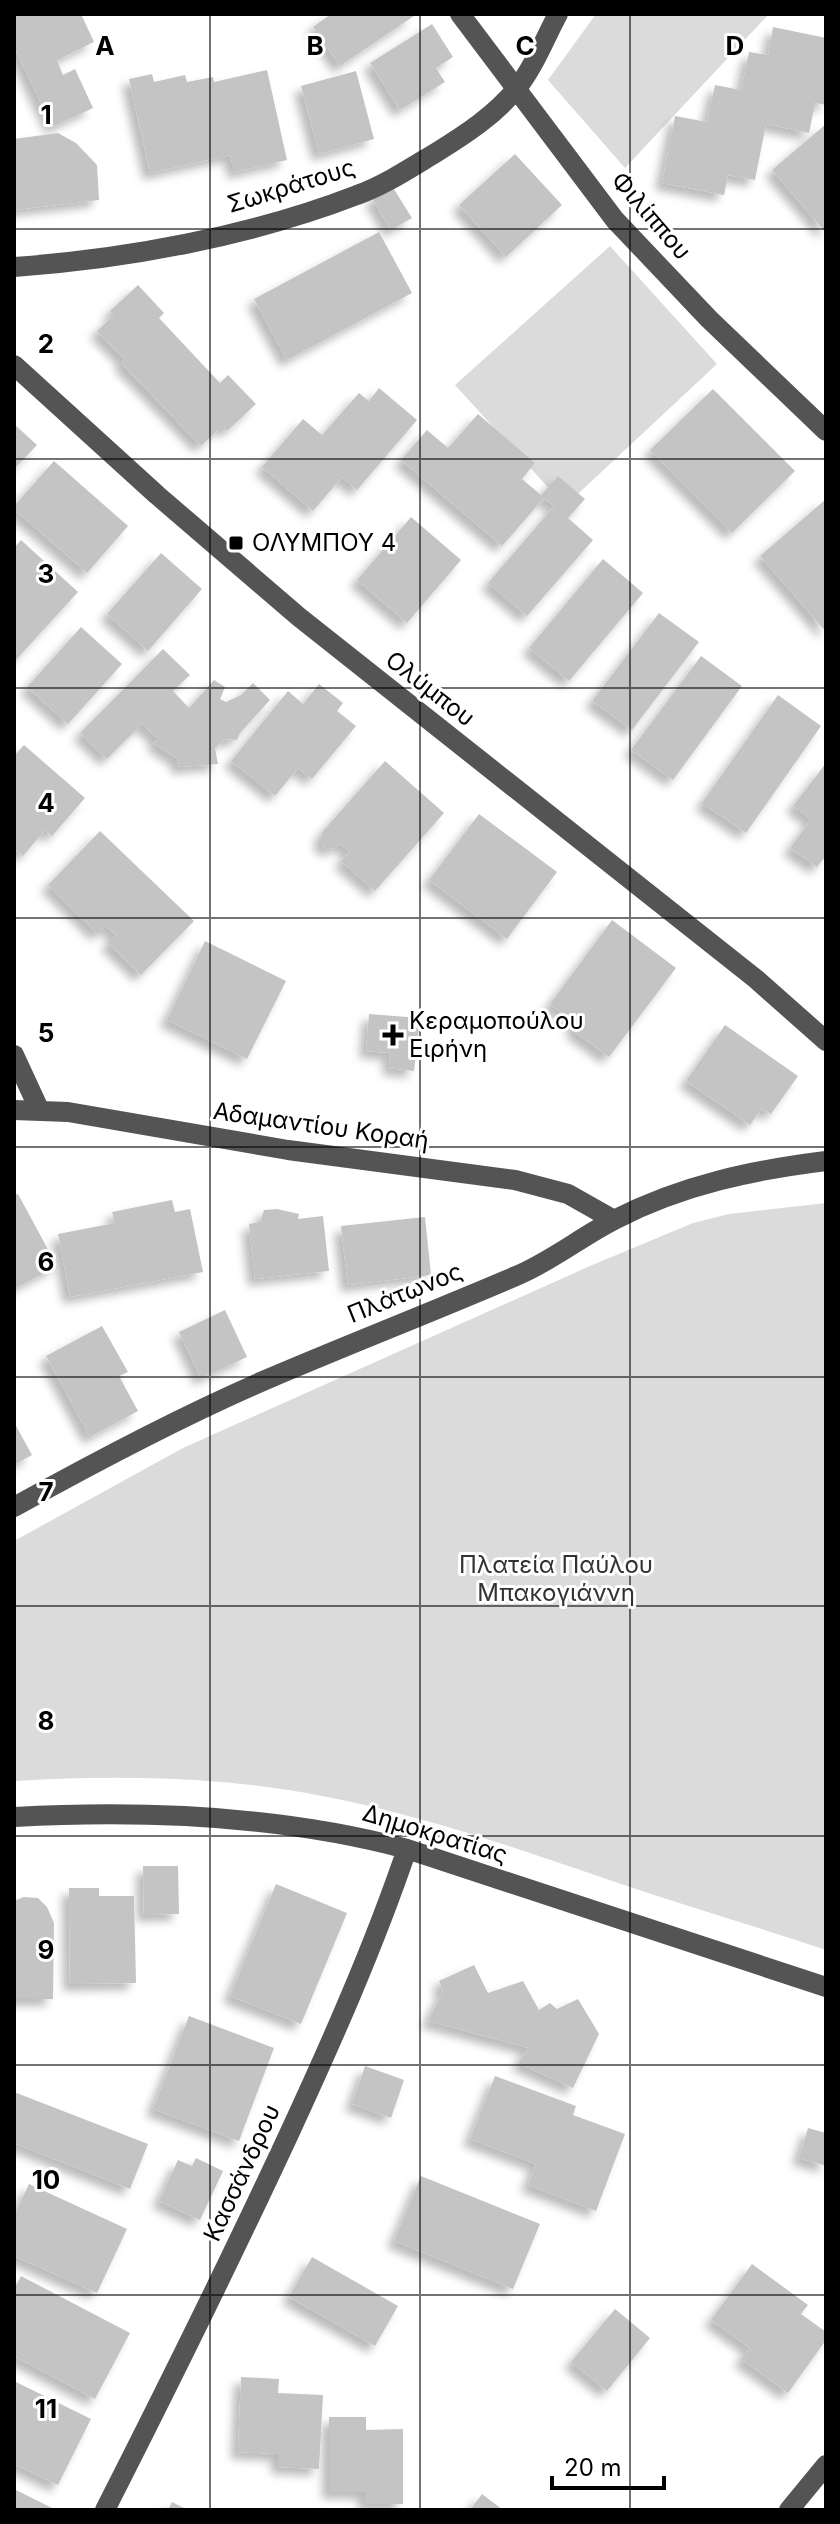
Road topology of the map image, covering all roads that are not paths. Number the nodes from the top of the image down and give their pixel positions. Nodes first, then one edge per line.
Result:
1 (460, 14) edge
2 (558, 14) edge
3 (518, 87) junction
4 (14, 267) edge
5 (14, 365) edge
6 (826, 431) edge
7 (826, 1041) edge
8 (14, 1055) edge
9 (39, 1109) junction
10 (14, 1110) edge
11 (826, 1161) edge
12 (614, 1220) junction
13 (14, 1507) edge
14 (14, 1817) edge
15 (407, 1849) junction
16 (826, 1987) edge
17 (826, 2465) edge
18 (105, 2510) edge
19 (789, 2510) edge

1 - 3 street, Φιλίππου
2 - 3 street, Σωκράτους
3 - 4 street, Σωκράτους
3 - 6 street, Φιλίππου
5 - 7 street, Ολύμπου
8 - 9 street
9 - 10 street, Αδαμαντίου Κοραή
9 - 12 street, Αδαμαντίου Κοραή
11 - 12 street, Πλάτωνος
12 - 13 street, Πλάτωνος
14 - 15 street, Δημοκρατίας
15 - 16 street, Δημοκρατίας
15 - 18 street, Κασσάνδρου
17 - 19 street

